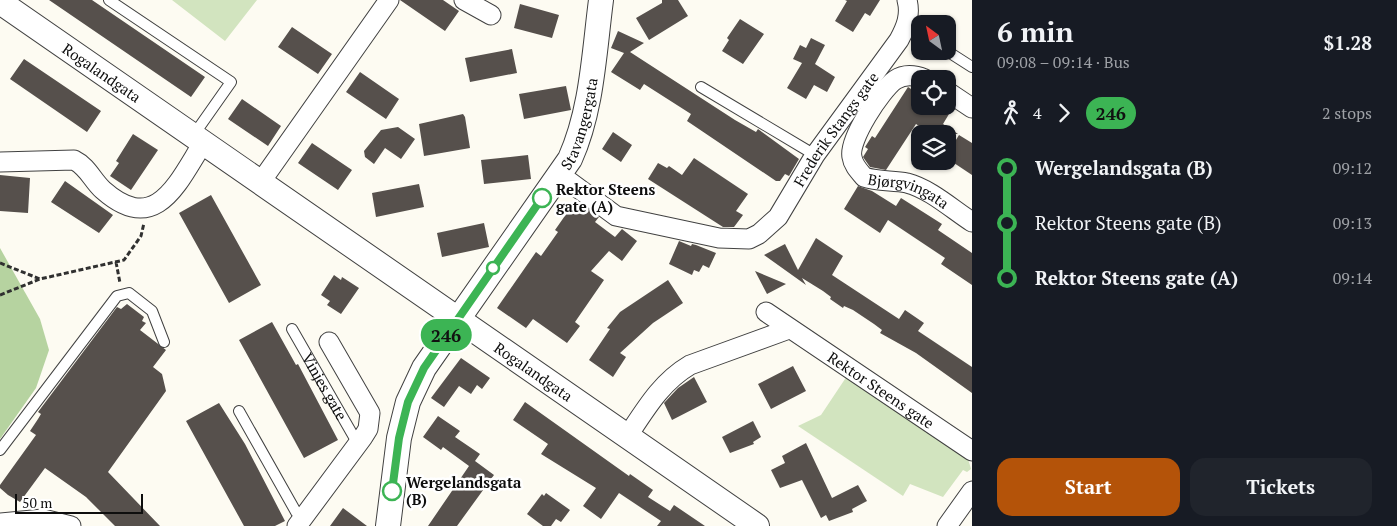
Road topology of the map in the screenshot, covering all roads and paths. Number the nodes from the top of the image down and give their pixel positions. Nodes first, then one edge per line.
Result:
1 (109, 0) edge
2 (389, 0) edge
3 (464, 0) edge
4 (601, 0) edge
5 (907, 0) edge
6 (3, 1) edge
7 (491, 15) dead end
8 (911, 25) edge
9 (911, 33) edge
10 (956, 57) edge
11 (972, 67) edge
12 (911, 76) edge
13 (701, 87) dead end
14 (956, 97) edge
15 (972, 108) edge
16 (198, 140) junction
17 (815, 155) junction
18 (0, 162) edge
19 (559, 174) junction
20 (260, 183) junction
21 (149, 207) junction
22 (972, 222) edge
23 (116, 262) junction
24 (0, 263) edge
25 (40, 279) junction
26 (122, 293) junction
27 (0, 295) edge
28 (766, 312) dead end
29 (457, 320) junction
30 (292, 329) dead end
31 (789, 329) junction
32 (164, 342) dead end
33 (329, 342) dead end
34 (239, 411) dead end
35 (627, 437) junction
36 (358, 444) junction
37 (0, 450) edge
38 (972, 451) edge
39 (972, 491) edge
40 (0, 523) edge
41 (36, 523) edge
42 (300, 523) edge
43 (70, 526) edge
44 (388, 526) edge
45 (756, 526) edge
46 (947, 526) edge

1 - 16 lane
2 - 20 street
3 - 7 street
4 - 19 street, Stavangergata
5 - 8 street, Frederik Stangs gate
6 - 16 street, Rogalandgata
9 - 17 street, Frederik Stangs gate
10 - 11 lane
12 - 22 street, Bjørgvingata
13 - 17 lane
14 - 15 street
16 - 20 street, Rogalandgata
16 - 21 street
17 - 19 street, Frederik Stangs gate
18 - 21 street
19 - 29 street, Stavangergata
20 - 29 street, Rogalandgata
21 - 23 path
23 - 25 path
23 - 26 path
24 - 25 path
25 - 27 path
26 - 32 lane
26 - 37 lane
28 - 31 street, Rektor Steens gate
29 - 35 street, Rogalandgata
29 - 44 street, Stavangergata
30 - 36 lane, Vinjes gate
31 - 35 street
31 - 38 street, Rektor Steens gate
33 - 36 street, Vinjes gate
34 - 42 lane, Vinjes gate
35 - 45 street, Rogalandgata
36 - 42 street, Vinjes gate
39 - 46 street
40 - 41 street
41 - 43 street

